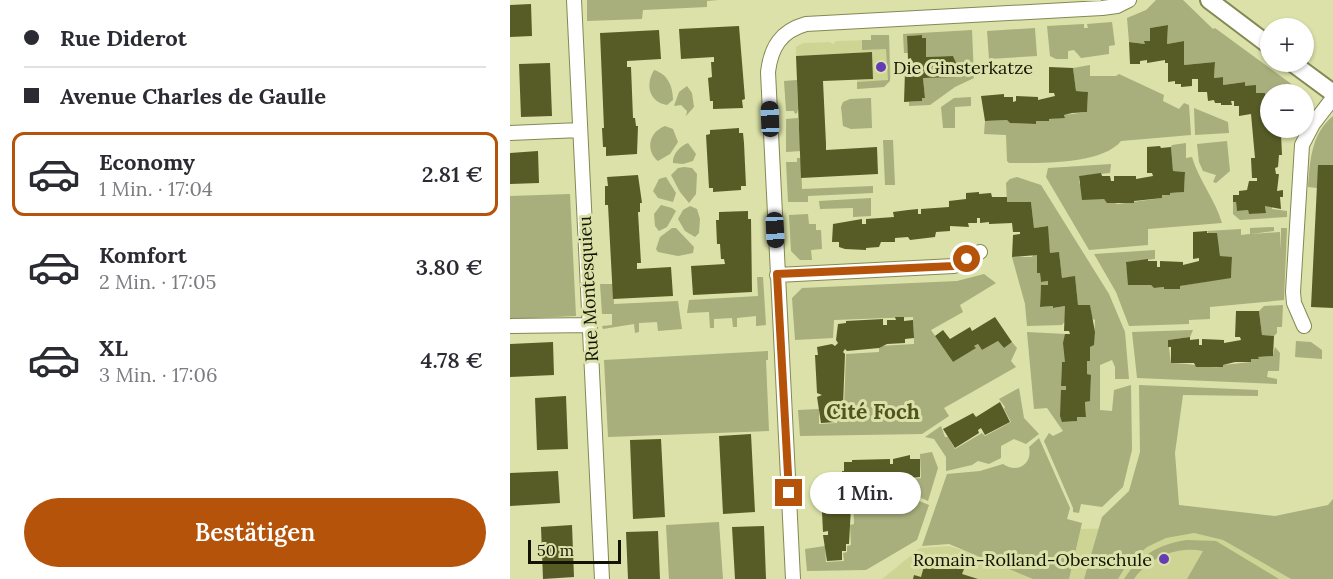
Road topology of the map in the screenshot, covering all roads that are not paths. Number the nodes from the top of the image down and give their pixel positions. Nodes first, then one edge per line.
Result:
1 (574, 0) edge
2 (1130, 0) edge
3 (1209, 0) edge
4 (1260, 38) edge
5 (1305, 72) edge
6 (1333, 93) edge
7 (1333, 98) edge
8 (580, 130) junction
9 (510, 133) edge
10 (980, 252) dead end
11 (777, 274) junction
12 (590, 325) junction
13 (510, 326) edge
14 (1304, 326) dead end
15 (602, 579) edge
16 (793, 579) edge

1 - 8 street, Rue Montesquieu
2 - 11 street
3 - 4 main road
5 - 6 main road
7 - 14 street
8 - 9 street
8 - 12 street, Rue Montesquieu
10 - 11 street
11 - 16 street
12 - 13 street
12 - 15 street, Rue Montesquieu

